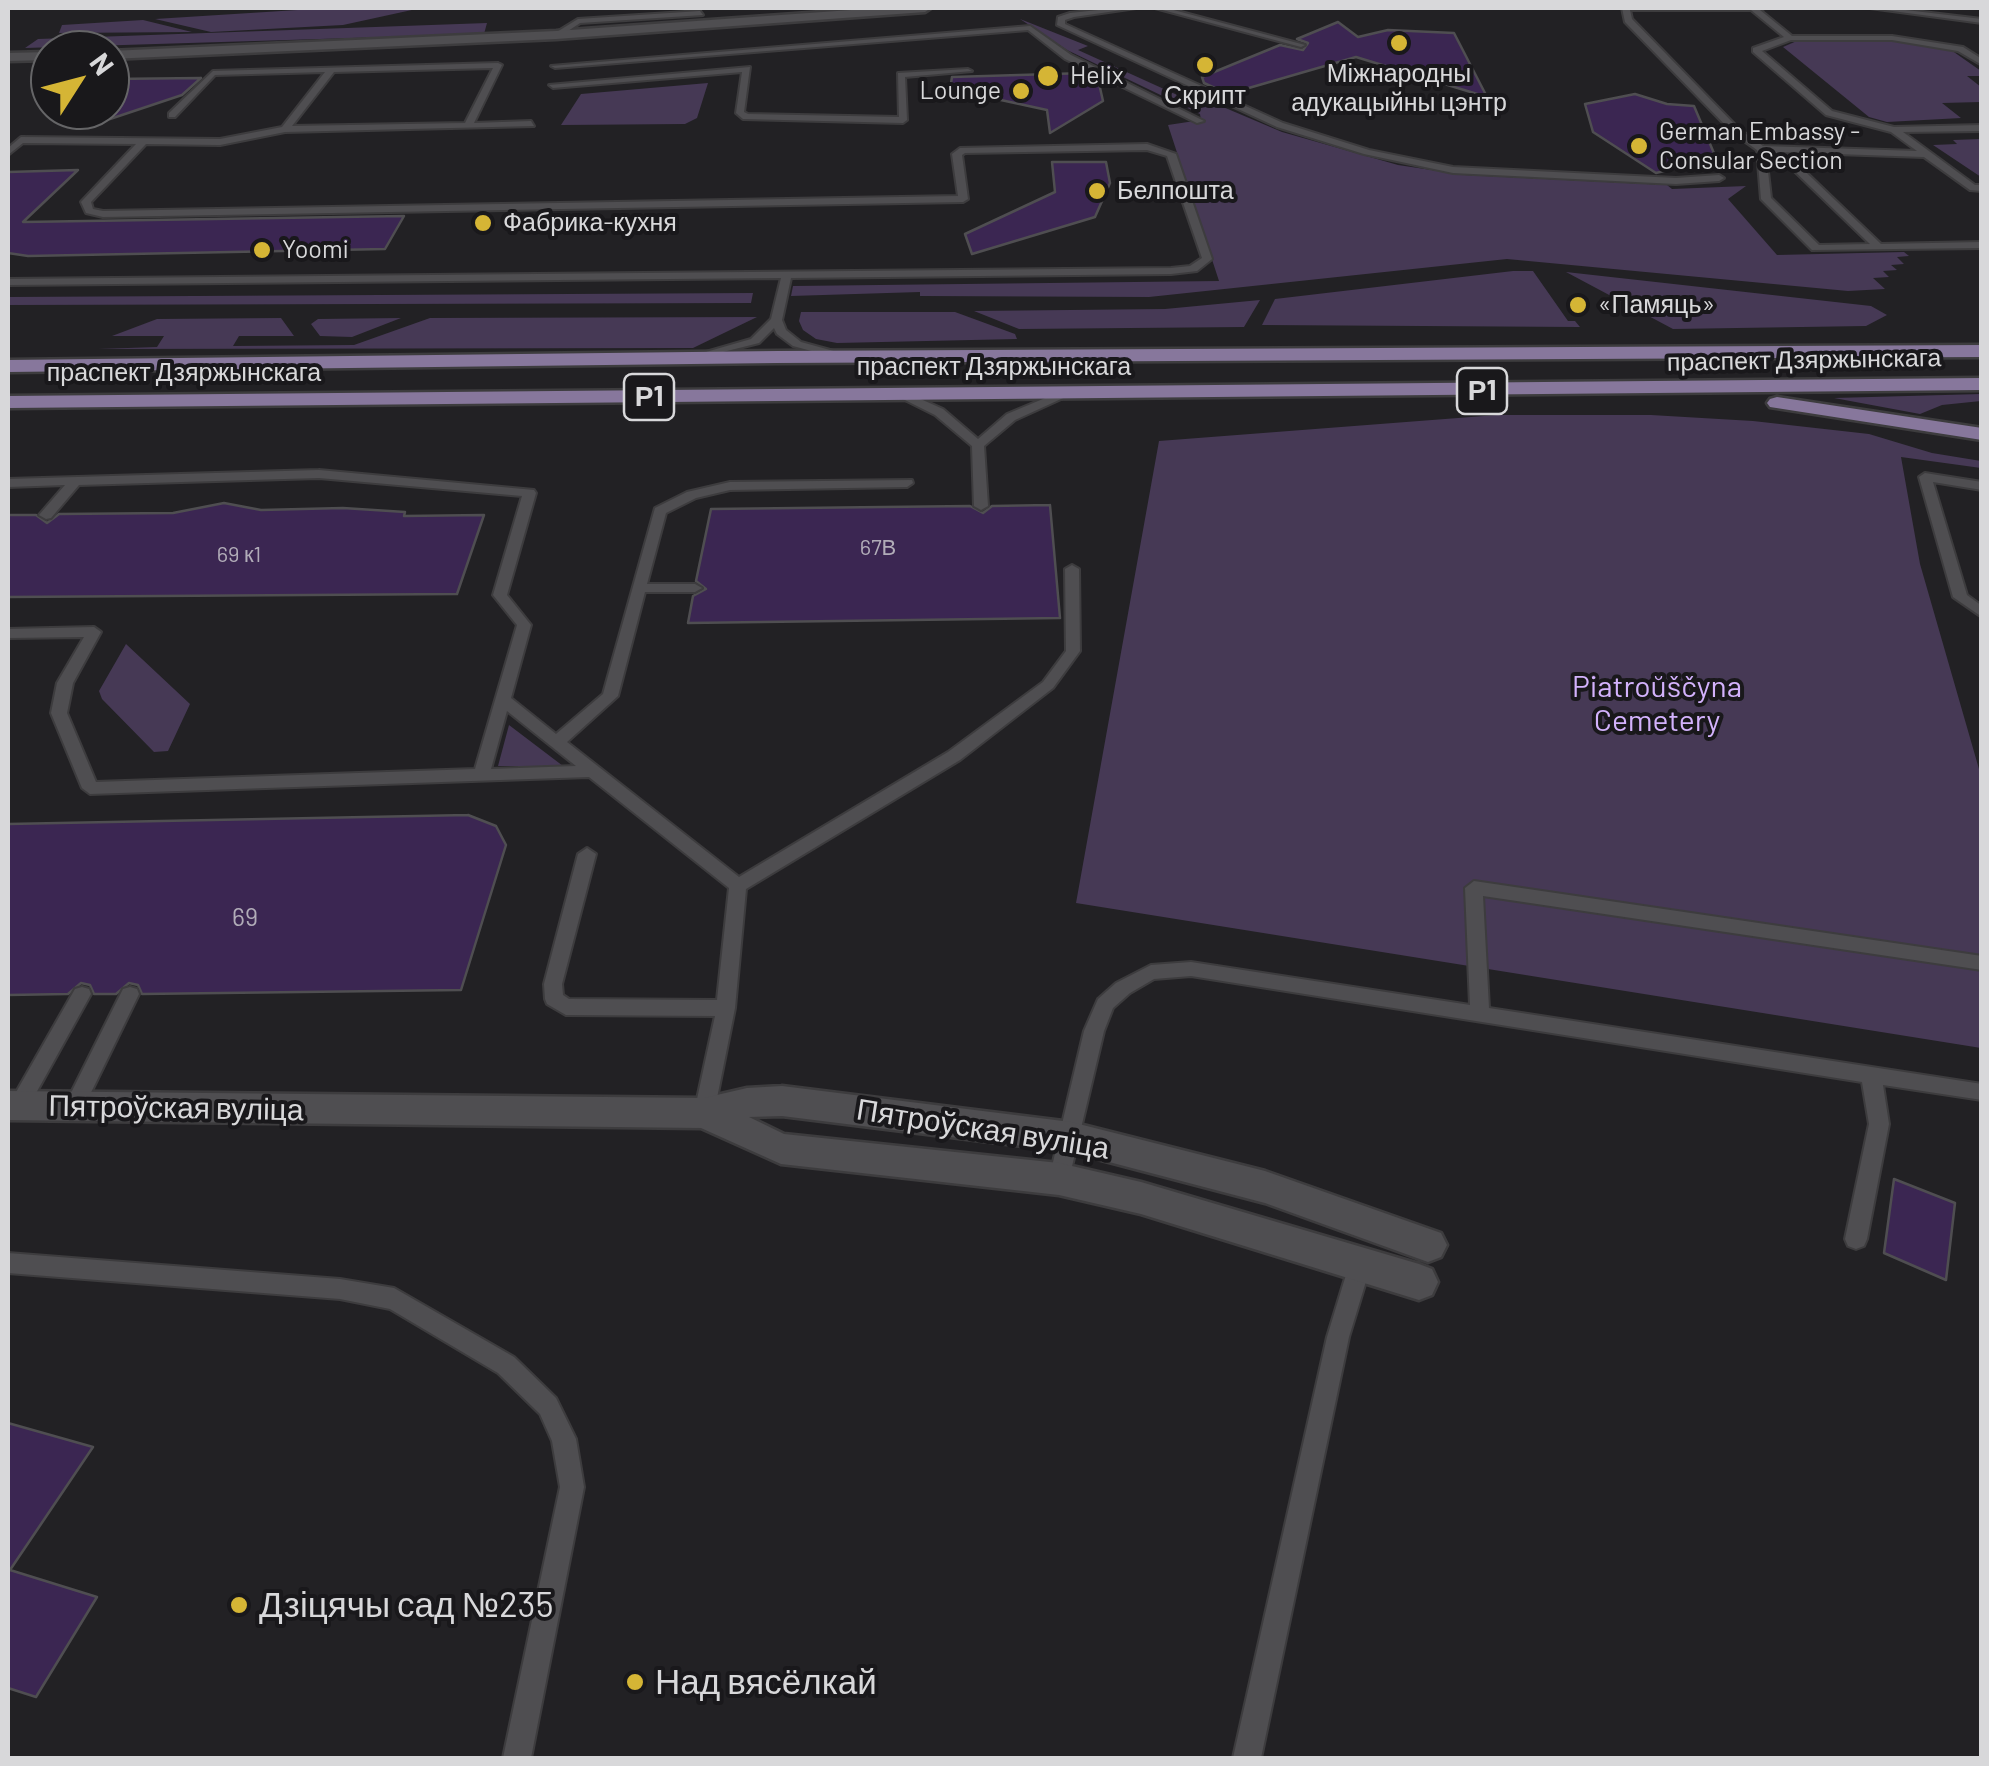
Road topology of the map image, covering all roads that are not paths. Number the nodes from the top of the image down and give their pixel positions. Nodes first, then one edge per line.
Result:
1 (654, 8) edge
2 (925, 8) edge
3 (1132, 8) edge
4 (1159, 8) edge
5 (1626, 8) edge
6 (1753, 8) edge
7 (1762, 8) edge
8 (1874, 8) edge
9 (700, 13) dead end
10 (666, 15) junction
11 (1982, 21) edge
12 (556, 35) junction
13 (1790, 38) junction
14 (1301, 45) dead end
15 (130, 54) edge
16 (1982, 63) edge
17 (554, 66) dead end
18 (331, 70) junction
19 (968, 71) dead end
20 (553, 86) dead end
21 (172, 115) dead end
22 (1200, 121) dead end
23 (531, 124) dead end
24 (468, 126) junction
25 (1982, 128) edge
26 (285, 129) junction
27 (1894, 130) junction
28 (8, 140) edge
29 (21, 140) junction
30 (143, 142) junction
31 (1761, 148) junction
32 (8, 152) edge
33 (1931, 154) junction
34 (1719, 178) dead end
35 (1982, 188) edge
36 (1982, 245) edge
37 (1879, 247) junction
38 (786, 277) junction
39 (8, 282) edge
40 (776, 320) junction
41 (1982, 351) edge
42 (853, 357) junction
43 (683, 359) junction
44 (8, 366) edge
45 (1982, 384) edge
46 (1674, 390) junction
47 (1066, 394) junction
48 (903, 396) junction
49 (8, 402) edge
50 (1982, 434) edge
51 (978, 445) junction
52 (8, 482) edge
53 (74, 482) junction
54 (907, 483) dead end
55 (1982, 486) edge
56 (981, 506) dead end
57 (46, 515) dead end
58 (1072, 570) dead end
59 (638, 588) junction
60 (695, 588) dead end
61 (1982, 613) edge
62 (8, 633) edge
63 (503, 700) junction
64 (557, 742) junction
65 (591, 770) junction
66 (482, 772) junction
67 (587, 854) dead end
68 (738, 886) junction
69 (1982, 963) edge
70 (82, 994) dead end
71 (130, 994) dead end
72 (726, 1008) junction
73 (1480, 1014) junction
74 (1872, 1075) junction
75 (1982, 1092) edge
76 (13, 1106) edge
77 (74, 1107) junction
78 (704, 1114) junction
79 (1071, 1137) junction
80 (1060, 1178) junction
81 (1372, 1222) junction
82 (1856, 1240) dead end
83 (1428, 1244) dead end
84 (8, 1263) edge
85 (1360, 1265) junction
86 (1419, 1282) dead end
87 (517, 1758) edge
88 (1247, 1758) edge

1 - 10 lane
2 - 12 street
3 - 34 lane
4 - 14 lane
5 - 6 lane
5 - 31 lane
6 - 7 lane
6 - 13 lane
8 - 11 lane
9 - 10 lane
10 - 12 lane
12 - 15 street
13 - 16 lane
13 - 27 lane
17 - 22 lane
18 - 21 lane
18 - 24 lane
18 - 26 lane
19 - 20 lane
23 - 24 lane
24 - 26 lane
25 - 27 lane
26 - 30 lane
27 - 33 lane
28 - 29 lane
29 - 30 lane
29 - 32 lane
30 - 38 lane
31 - 33 lane
31 - 37 lane
31 - 37 lane
33 - 35 lane
36 - 37 lane
38 - 39 lane
38 - 40 lane
40 - 42 lane
40 - 43 lane
41 - 42 main road, праспект Дзяржынскага / Р1
42 - 43 main road, праспект Дзяржынскага / Р1
43 - 44 main road, праспект Дзяржынскага / Р1
45 - 46 main road, праспект Дзяржынскага
46 - 47 main road, праспект Дзяржынскага / Р1
46 - 50 main road, Р1
47 - 48 main road, праспект Дзяржынскага / Р1
47 - 51 lane
48 - 49 main road, праспект Дзяржынскага / Р1
48 - 51 lane
51 - 56 lane
52 - 53 lane
53 - 57 lane
53 - 63 lane
54 - 59 lane
55 - 61 lane
58 - 68 lane
59 - 60 lane
59 - 64 lane
62 - 66 lane
63 - 64 lane
63 - 66 lane
64 - 65 lane
65 - 66 lane
65 - 68 lane
67 - 72 lane
68 - 72 lane
69 - 73 lane
70 - 76 lane
71 - 77 lane
72 - 78 lane
73 - 74 lane
73 - 79 lane
74 - 75 lane
74 - 82 lane
76 - 77 street, Пятроўская вуліца
77 - 78 street, Пятроўская вуліца
78 - 79 street, Пятроўская вуліца
78 - 80 street, Пятроўская вуліца
79 - 80 lane
79 - 81 street, Пятроўская вуліца
80 - 85 street, Пятроўская вуліца
81 - 83 street, Пятроўская вуліца
81 - 85 street
84 - 87 lane
85 - 86 street, Пятроўская вуліца
85 - 88 lane

